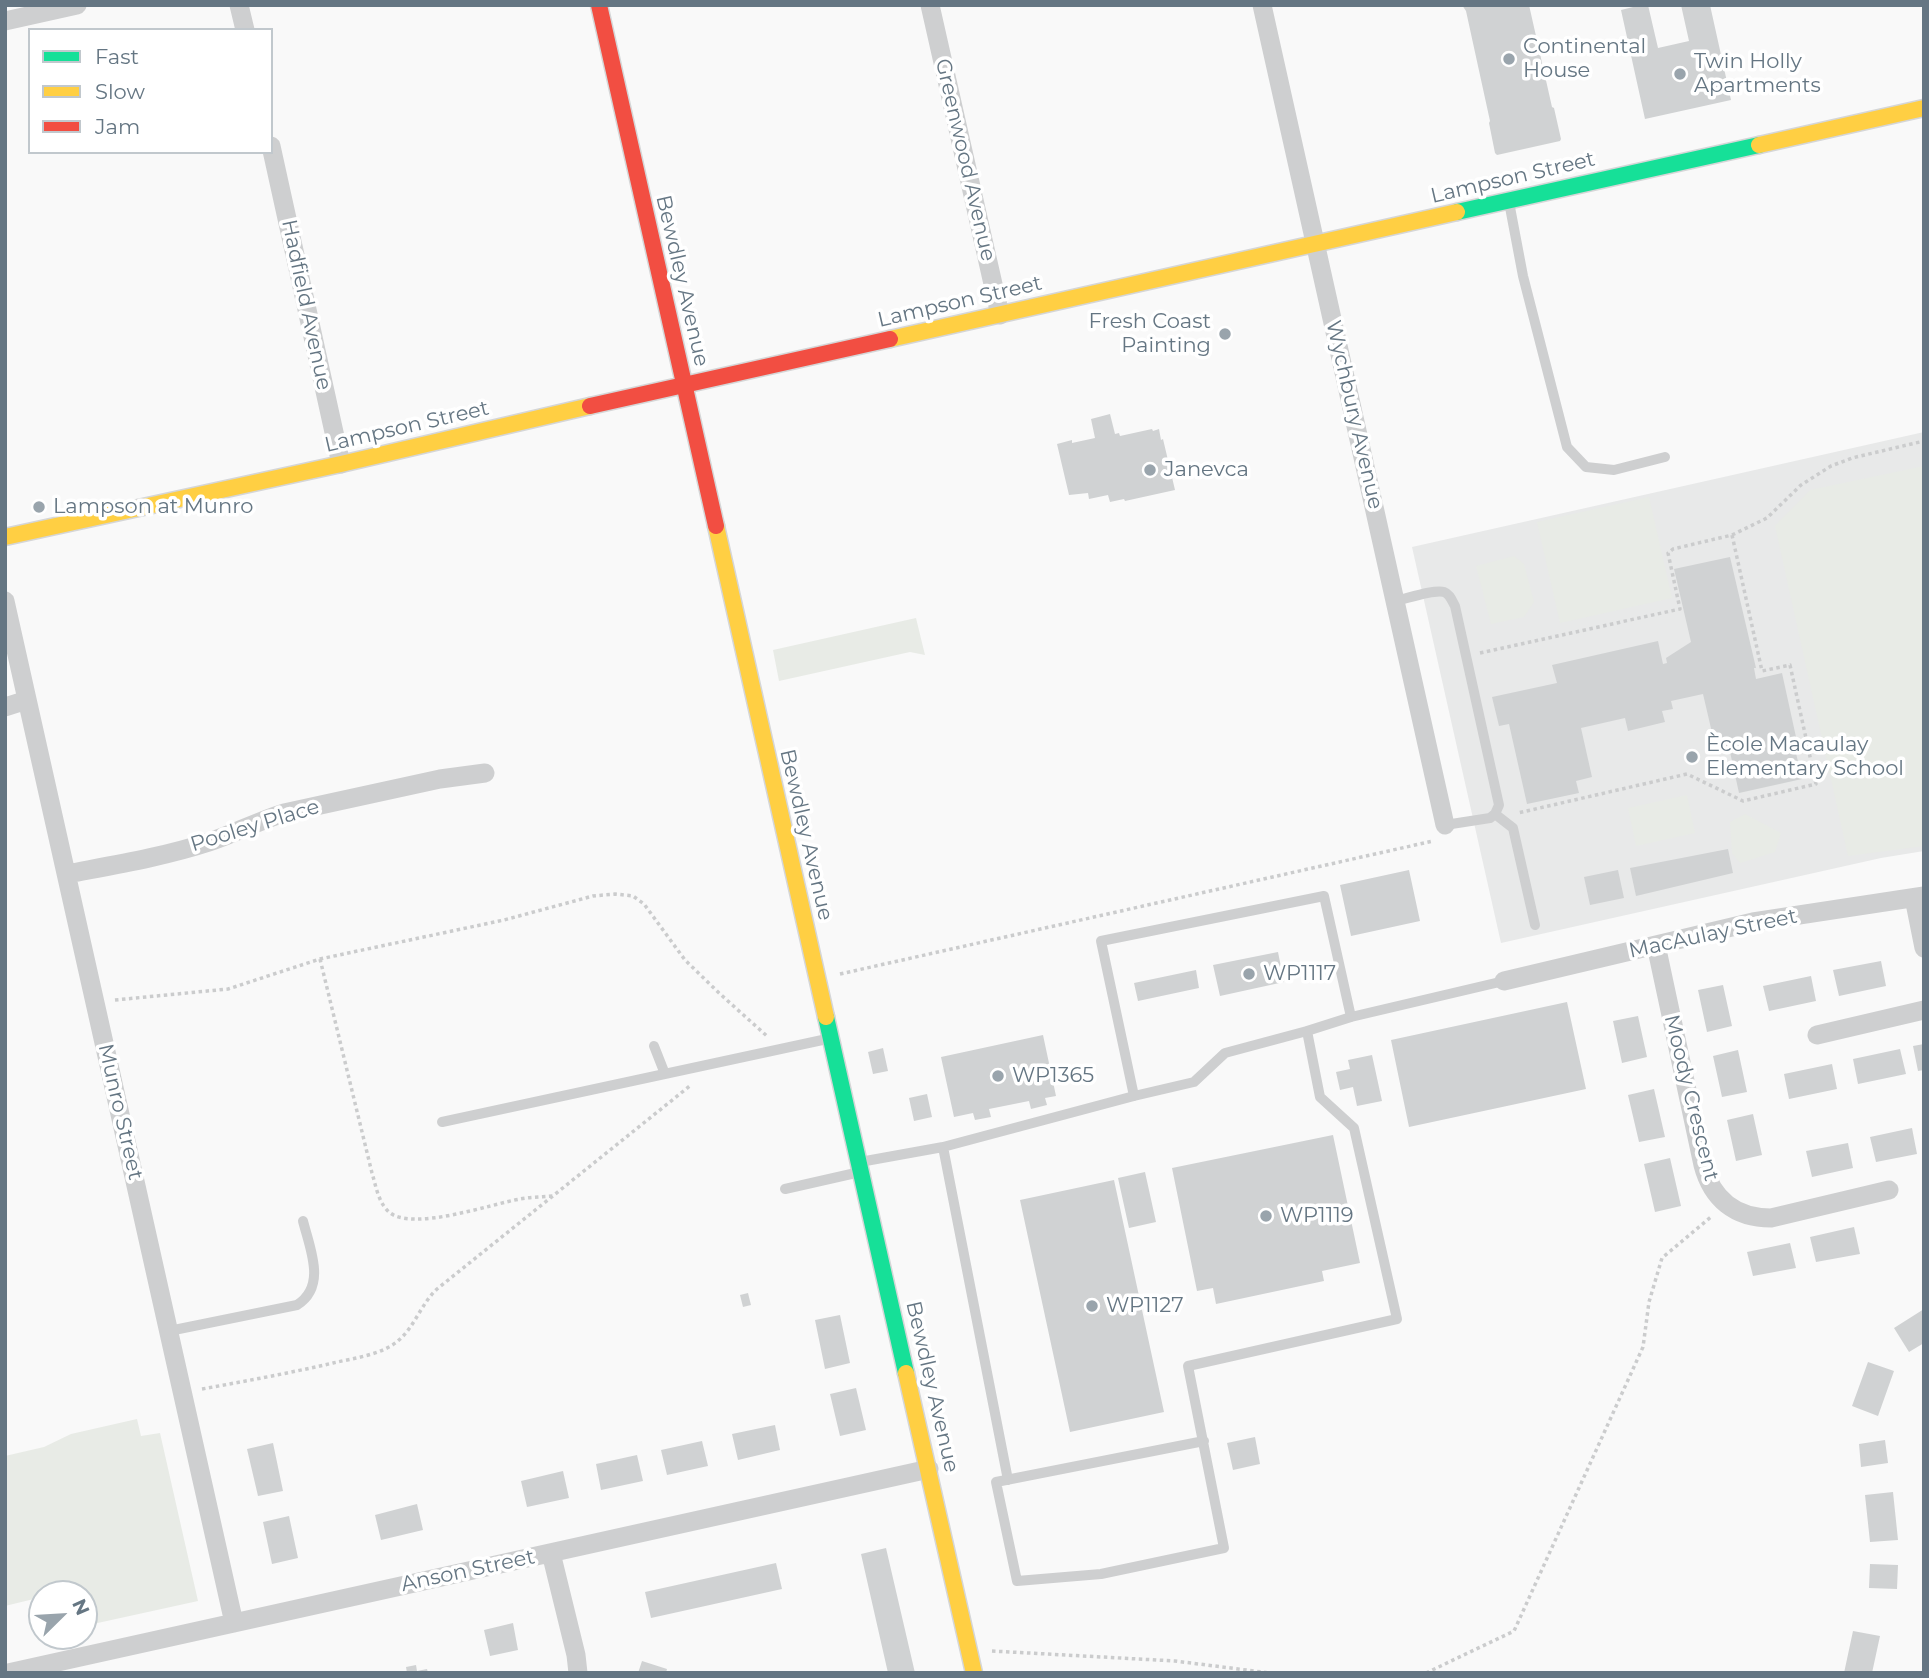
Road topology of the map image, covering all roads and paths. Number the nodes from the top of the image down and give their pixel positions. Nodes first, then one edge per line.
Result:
1 (77, 5) edge
2 (239, 5) edge
3 (599, 5) edge
4 (930, 5) edge
5 (1262, 5) edge
6 (5, 21) edge
7 (245, 28) edge
8 (1924, 108) edge
9 (273, 154) edge
10 (1508, 201) junction
11 (1315, 244) junction
12 (1000, 315) junction
13 (684, 385) junction
14 (1924, 441) edge
15 (1665, 457) dead end
16 (341, 464) junction
17 (1732, 534) junction
18 (5, 537) edge
19 (5, 601) edge
20 (1395, 601) junction
21 (1480, 653) dead end
22 (27, 699) junction
23 (5, 707) edge
24 (485, 773) dead end
25 (1495, 814) junction
26 (1509, 815) dead end
27 (1445, 825) junction
28 (67, 874) junction
29 (1919, 897) edge
30 (1535, 925) dead end
31 (1656, 945) junction
32 (1924, 948) edge
33 (320, 959) junction
34 (817, 979) junction
35 (1504, 981) joint
36 (95, 1002) junction
37 (1924, 1010) edge
38 (1351, 1017) junction
39 (1307, 1031) junction
40 (1817, 1035) dead end
41 (831, 1038) junction
42 (654, 1046) dead end
43 (782, 1048) junction
44 (720, 1062) junction
45 (665, 1074) junction
46 (1134, 1096) junction
47 (442, 1122) dead end
48 (943, 1147) junction
49 (861, 1167) junction
50 (785, 1189) dead end
51 (1889, 1190) dead end
52 (554, 1196) junction
53 (1726, 1204) junction
54 (303, 1221) dead end
55 (169, 1331) junction
56 (183, 1393) junction
57 (1204, 1441) junction
58 (929, 1469) junction
59 (1008, 1479) junction
60 (551, 1553) junction
61 (234, 1623) junction
62 (969, 1650) junction
63 (8, 1673) edge
64 (578, 1673) edge
65 (974, 1673) edge
66 (1270, 1673) edge
67 (1426, 1673) edge

1 - 6 street
2 - 7 street
3 - 13 street, Bewdley Avenue
4 - 12 street, Greenwood Avenue
5 - 11 street, Wychbury Avenue
8 - 10 street, Lampson Street
9 - 16 street, Hadfield Avenue
10 - 11 street, Lampson Street
10 - 15 lane
11 - 12 street, Lampson Street
11 - 20 street, Wychbury Avenue
12 - 13 street, Lampson Street
13 - 16 street, Lampson Street
13 - 34 street, Bewdley Avenue
14 - 17 path
16 - 18 street, Lampson Street
17 - 21 path
17 - 26 path
19 - 22 street, Munro Street
20 - 25 lane
20 - 27 street, Wychbury Avenue
22 - 23 street
22 - 28 street, Munro Street
24 - 28 street, Pooley Place
25 - 27 lane
25 - 30 lane
27 - 34 path
28 - 36 street, Munro Street
29 - 31 street, MacAulay Street
29 - 32 street
31 - 35 street, MacAulay Street
31 - 53 street, Moody Crescent
33 - 36 path
33 - 43 path
33 - 52 path
34 - 41 street, Bewdley Avenue
35 - 38 lane
36 - 55 street, Munro Street
37 - 40 street
38 - 39 lane
38 - 46 lane
39 - 46 lane
39 - 57 lane
41 - 43 lane
41 - 49 street, Bewdley Avenue
42 - 45 lane
43 - 44 lane
44 - 45 lane
44 - 52 path
45 - 47 lane
46 - 48 lane
48 - 49 lane
48 - 59 lane
49 - 50 lane
49 - 58 street, Bewdley Avenue
51 - 53 street, Moody Crescent
52 - 56 path
53 - 67 path
54 - 55 lane
55 - 56 street, Munro Street
56 - 61 street, Munro Street
57 - 59 lane
57 - 59 lane
58 - 60 street, Anson Street
58 - 62 street, Bewdley Avenue
60 - 61 street, Anson Street
60 - 64 street
61 - 63 street, Anson Street
62 - 65 street, Bewdley Avenue
62 - 66 path

